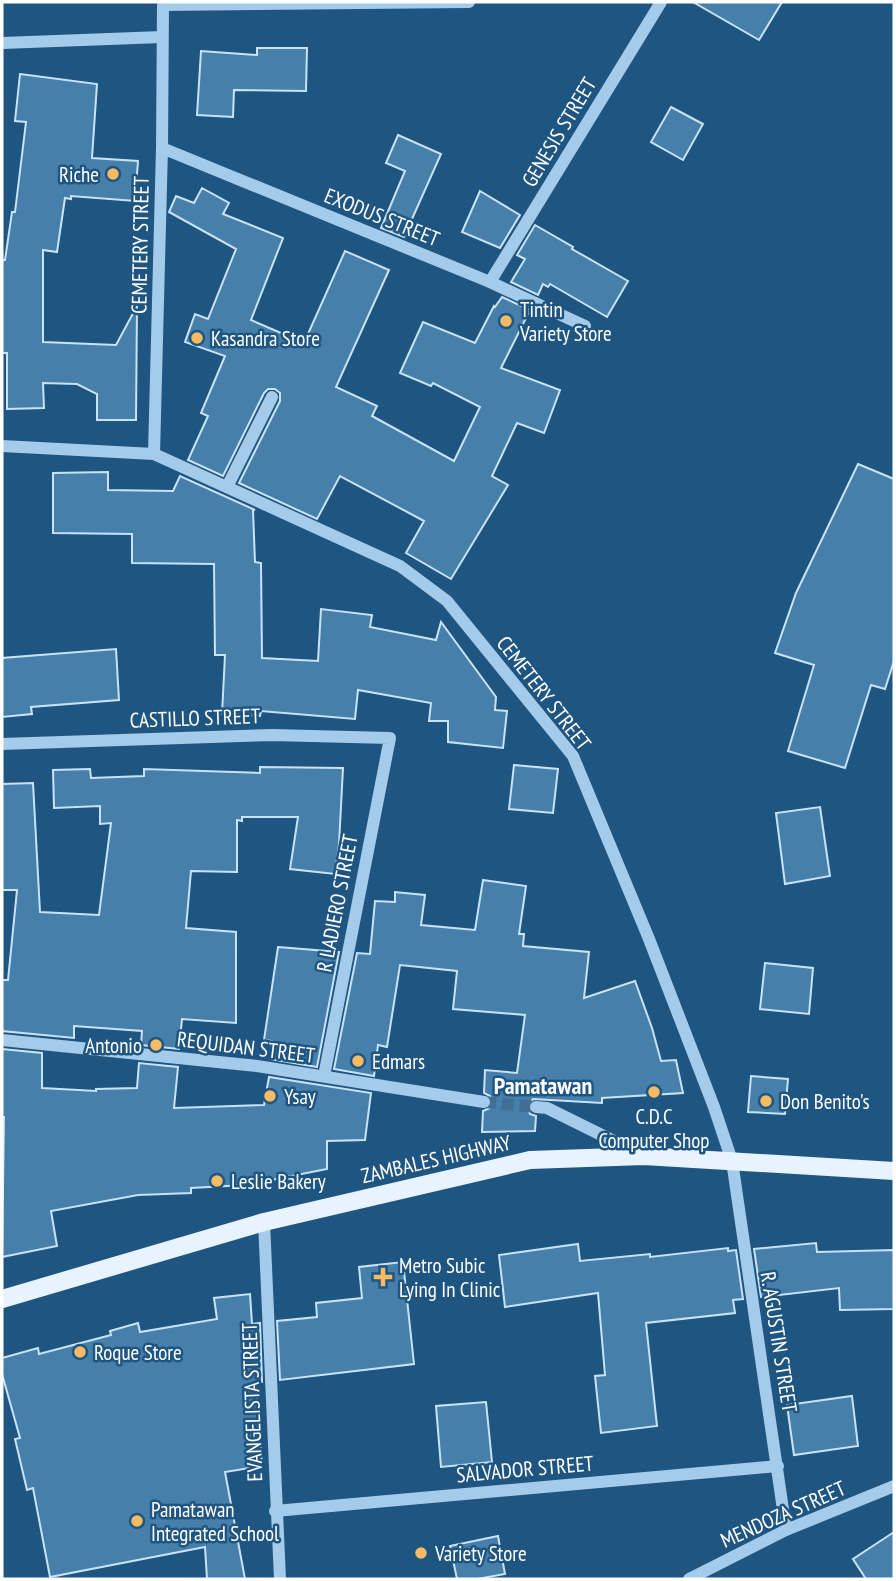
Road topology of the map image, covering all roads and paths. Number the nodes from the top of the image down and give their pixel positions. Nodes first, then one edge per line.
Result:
1 (469, 2) edge
2 (661, 2) edge
3 (162, 37) junction
4 (2, 43) edge
5 (162, 148) junction
6 (490, 282) junction
7 (584, 326) dead end
8 (272, 397) dead end
9 (2, 446) edge
10 (154, 454) junction
11 (227, 487) junction
12 (390, 738) joint
13 (2, 744) edge
14 (2, 1040) edge
15 (324, 1076) junction
16 (484, 1102) tunnel mouth
17 (536, 1107) tunnel mouth
18 (644, 1156) junction
19 (732, 1161) junction
20 (894, 1171) edge
21 (264, 1222) junction
22 (2, 1299) edge
23 (778, 1466) junction
24 (894, 1486) edge
25 (275, 1511) junction
26 (786, 1530) junction
27 (280, 1579) edge
28 (689, 1579) edge

1 - 3 street, CEMETERY STREET
2 - 6 street, GENESIS STREET
3 - 4 street
3 - 5 street, CEMETERY STREET
5 - 6 street, EXODUS STREET
5 - 10 street, CEMETERY STREET
6 - 7 street, EXODUS STREET
8 - 11 street
9 - 10 street, CEMETERY STREET
10 - 11 street, CEMETERY STREET
11 - 19 street, CEMETERY STREET
12 - 13 street, CASTILLO STREET
12 - 15 street, R LADIERO STREET
14 - 15 street, REQUIDAN STREET
15 - 16 street, REQUIDAN STREET
17 - 18 street
18 - 19 main road, ZAMBALES HIGHWAY
18 - 21 main road, ZAMBALES HIGHWAY
19 - 20 main road, ZAMBALES HIGHWAY
19 - 23 street, R. AGUSTIN STREET
21 - 22 main road, ZAMBALES HIGHWAY
21 - 25 street, EVANGELISTA STREET
23 - 25 street, SALVADOR STREET
23 - 26 street, R. AGUSTIN STREET
24 - 26 street, MENDOZA STREET
25 - 27 street, EVANGELISTA STREET
26 - 28 street, MENDOZA STREET

